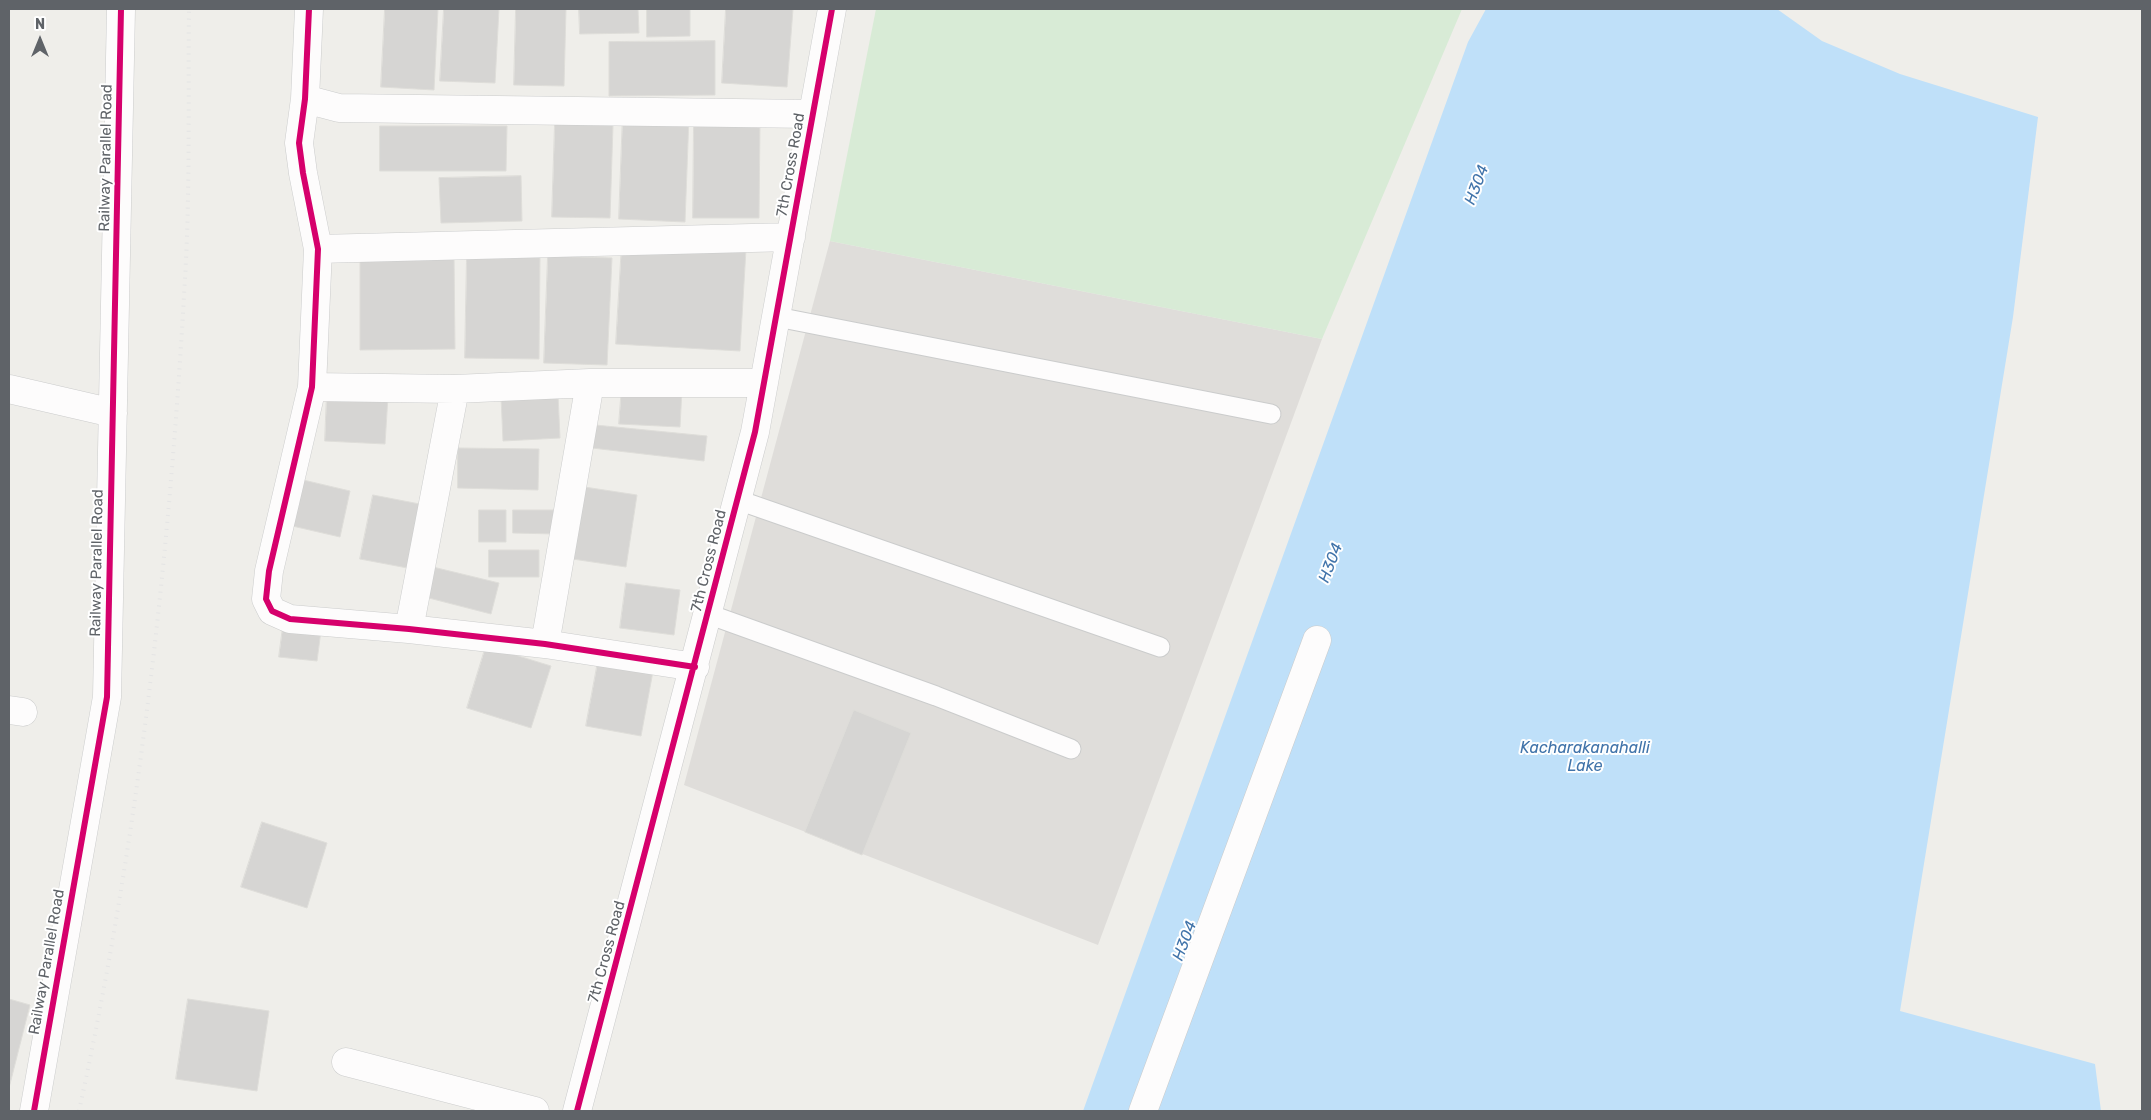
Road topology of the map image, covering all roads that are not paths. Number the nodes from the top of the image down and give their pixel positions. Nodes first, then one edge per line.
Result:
1 (121, 9) edge
2 (309, 9) edge
3 (832, 9) edge
4 (305, 99) junction
5 (813, 114) junction
6 (791, 237) junction
7 (318, 249) junction
8 (777, 317) junction
9 (590, 383) junction
10 (764, 383) junction
11 (312, 387) junction
12 (9, 389) edge
13 (455, 389) junction
14 (113, 413) junction
15 (1271, 414) dead end
16 (738, 500) junction
17 (708, 614) junction
18 (409, 629) junction
19 (1317, 640) dead end
20 (545, 644) junction
21 (1160, 647) dead end
22 (695, 667) junction
23 (1071, 749) dead end
24 (346, 1062) dead end
25 (34, 1111) edge
26 (535, 1111) edge
27 (577, 1111) edge
28 (1143, 1111) edge

1 - 14 street, Railway Parallel Road
2 - 4 street
3 - 5 street, 7th Cross Road
4 - 5 street
4 - 7 street
5 - 6 street, 7th Cross Road
6 - 7 street
6 - 8 street, 7th Cross Road
7 - 11 street
8 - 10 street, 7th Cross Road
8 - 15 lane
9 - 10 street
9 - 13 street
9 - 20 street
10 - 16 street, 7th Cross Road
11 - 13 street
11 - 18 street
12 - 14 street
13 - 18 street
14 - 25 street, Railway Parallel Road
16 - 17 street, 7th Cross Road
16 - 21 lane
17 - 22 street, 7th Cross Road
17 - 23 lane
18 - 20 street
19 - 28 street
20 - 22 street
22 - 27 street, 7th Cross Road
24 - 26 street

